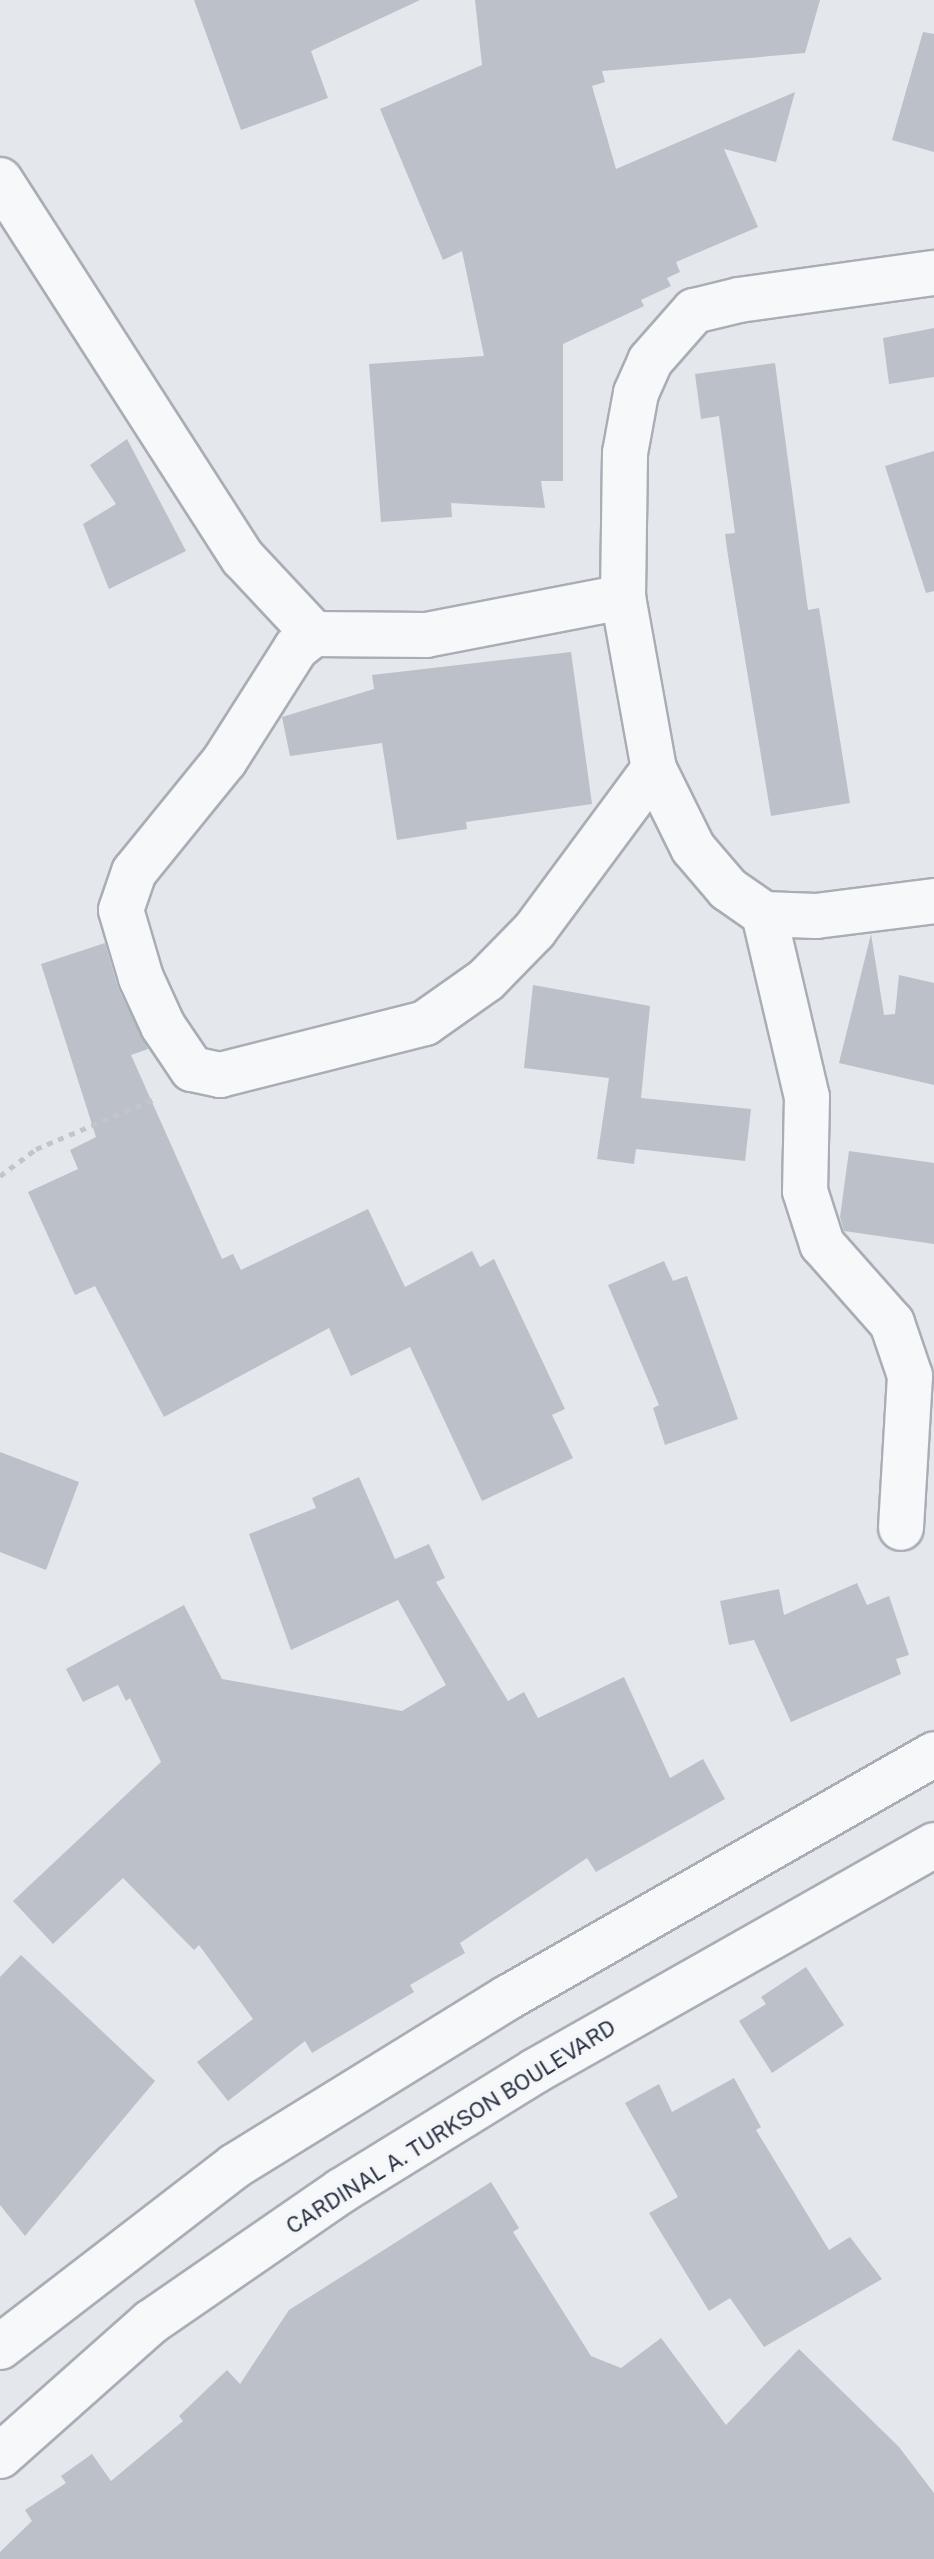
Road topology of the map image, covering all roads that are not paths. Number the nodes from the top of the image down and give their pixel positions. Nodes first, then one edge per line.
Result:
1 (0, 180) edge
2 (934, 273) edge
3 (623, 597) junction
4 (314, 634) junction
5 (654, 769) junction
6 (934, 901) edge
7 (764, 914) junction
8 (901, 1528) dead end
9 (934, 1754) edge
10 (934, 1845) edge
11 (0, 2347) edge
12 (0, 2456) edge

1 - 4 street
2 - 3 street
3 - 4 street
3 - 5 street
4 - 5 street
5 - 7 street
6 - 7 street
7 - 8 street
9 - 11 street
10 - 12 street, CARDINAL A. TURKSON BOULEVARD

